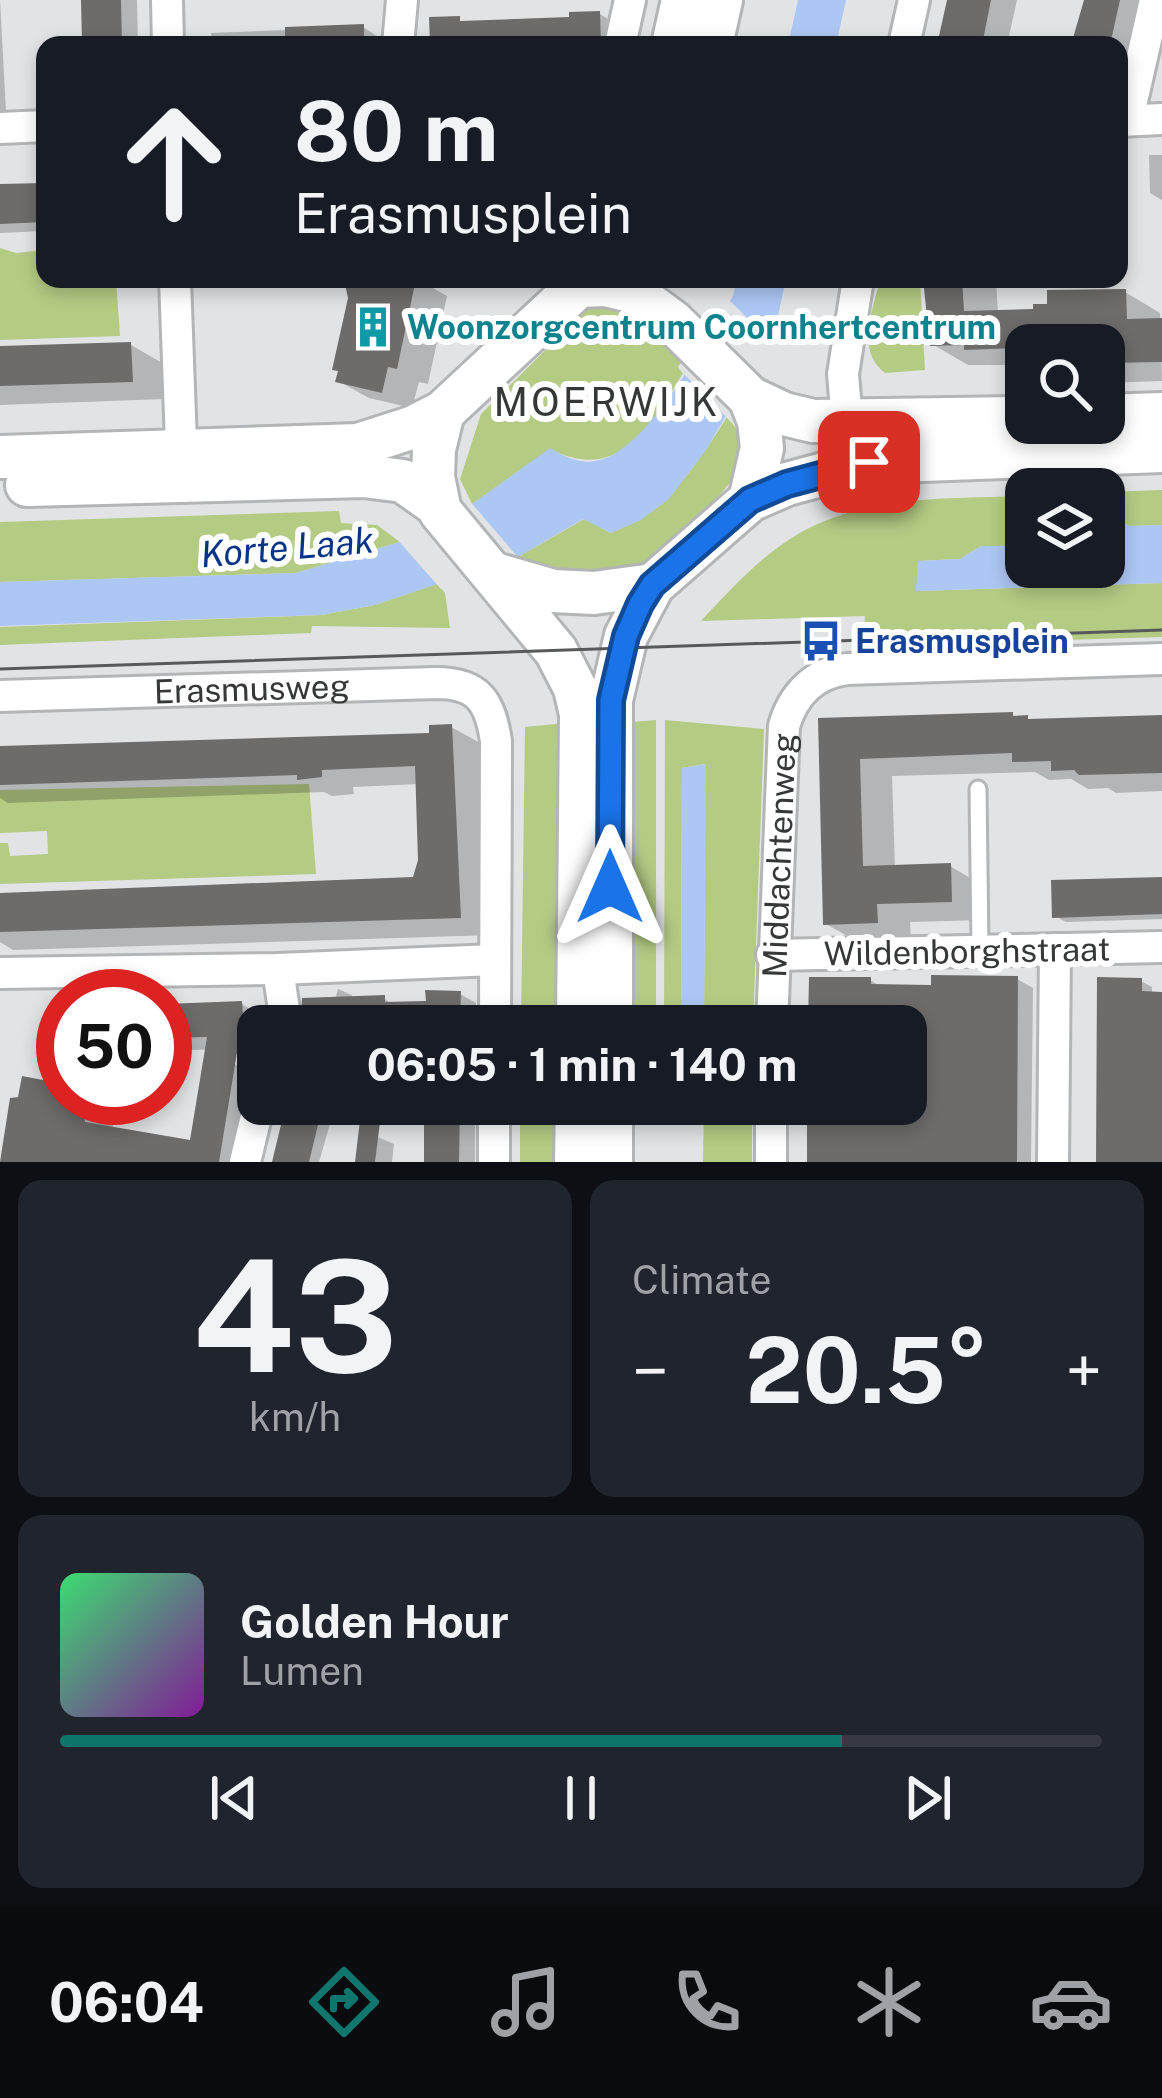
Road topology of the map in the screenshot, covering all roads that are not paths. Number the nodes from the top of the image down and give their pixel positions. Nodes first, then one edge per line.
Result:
1 (166, 0) edge
2 (401, 0) edge
3 (630, 0) edge
4 (683, 0) edge
5 (722, 0) edge
6 (914, 0) edge
7 (1155, 0) edge
8 (168, 36) edge
9 (399, 36) edge
10 (622, 36) edge
11 (675, 36) edge
12 (713, 36) edge
13 (906, 36) edge
14 (1128, 105) edge
15 (1162, 119) edge
16 (1128, 120) edge
17 (36, 126) edge
18 (0, 128) edge
19 (175, 288) edge
20 (577, 288) edge
21 (615, 288) edge
22 (661, 288) edge
23 (857, 288) edge
24 (683, 333) junction
25 (750, 398) junction
26 (443, 412) junction
27 (1162, 414) edge
28 (1125, 415) edge
29 (1005, 418) edge
30 (847, 422) junction
31 (1162, 451) edge
32 (0, 457) edge
33 (182, 467) junction
34 (0, 486) edge
35 (750, 500) junction
36 (439, 508) junction
37 (495, 574) junction
38 (652, 585) junction
39 (1162, 659) edge
40 (0, 696) edge
41 (978, 789) dead end
42 (1162, 947) edge
43 (980, 948) junction
44 (1055, 949) junction
45 (772, 955) junction
46 (495, 960) junction
47 (278, 969) junction
48 (0, 973) edge
49 (283, 1005) edge
50 (495, 1005) edge
51 (578, 1005) edge
52 (611, 1005) edge
53 (772, 1005) edge
54 (254, 1125) edge
55 (494, 1125) edge
56 (577, 1125) edge
57 (611, 1125) edge
58 (771, 1125) edge
59 (244, 1162) edge
60 (494, 1162) edge
61 (576, 1162) edge
62 (611, 1162) edge
63 (771, 1162) edge
64 (1053, 1162) edge

1 - 8 street
2 - 9 street
3 - 10 street
4 - 11 main road
5 - 12 main road
6 - 13 street
7 - 14 street
15 - 16 street
17 - 18 street
19 - 33 street
20 - 26 main road
21 - 24 main road
22 - 24 main road
23 - 30 street
24 - 25 main road
25 - 30 main road
25 - 35 main road
26 - 33 main road
26 - 36 main road
27 - 28 main road
29 - 30 main road
31 - 35 main road
32 - 33 main road
33 - 34 main road
33 - 36 main road
35 - 38 main road
36 - 37 main road
37 - 38 main road
37 - 51 main road
38 - 52 main road
39 - 45 street, Middachtenweg
40 - 46 street, Erasmusweg
41 - 43 lane
42 - 44 street, Wildenborghstraat
43 - 44 street, Wildenborghstraat
43 - 45 street, Wildenborghstraat
44 - 64 street
45 - 53 street, Middachtenweg
46 - 47 street
46 - 50 street
47 - 48 street
47 - 49 street
54 - 59 street
55 - 60 street
56 - 61 main road
57 - 62 main road
58 - 63 street

